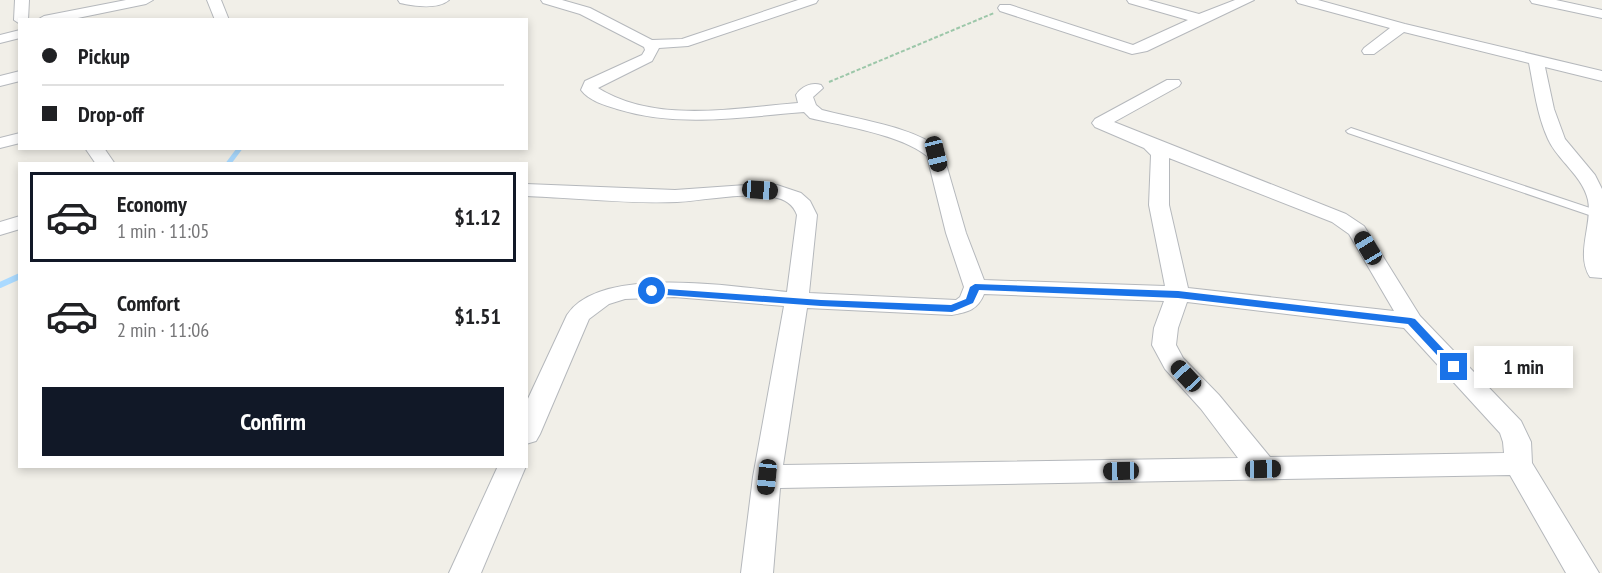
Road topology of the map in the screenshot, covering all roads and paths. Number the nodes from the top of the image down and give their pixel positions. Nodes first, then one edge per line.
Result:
1 (22, 0) edge
2 (146, 0) edge
3 (217, 0) edge
4 (405, 0) edge
5 (442, 0) edge
6 (548, 0) edge
7 (811, 0) edge
8 (1134, 0) edge
9 (1247, 0) edge
10 (1303, 0) edge
11 (1537, 0) edge
12 (1005, 8) joint
13 (1602, 14) edge
14 (21, 18) edge
15 (54, 18) edge
16 (222, 18) edge
17 (1200, 19) junction
18 (1401, 27) junction
19 (18, 34) edge
20 (0, 39) edge
21 (650, 44) junction
22 (1369, 51) dead end
23 (1536, 59) junction
24 (18, 76) edge
25 (1602, 76) edge
26 (0, 81) edge
27 (1173, 83) dead end
28 (815, 88) joint
29 (808, 107) junction
30 (1352, 131) dead end
31 (18, 138) edge
32 (0, 143) edge
33 (1150, 144) junction
34 (528, 190) edge
35 (1600, 212) edge
36 (18, 223) edge
37 (0, 229) edge
38 (1599, 265) edge
39 (975, 287) junction
40 (1178, 294) junction
41 (797, 300) junction
42 (1411, 321) junction
43 (528, 430) edge
44 (1518, 464) junction
45 (511, 468) edge
46 (1263, 469) junction
47 (767, 477) junction
48 (465, 573) edge
49 (757, 573) edge
50 (1584, 573) edge

1 - 14 street
2 - 15 street
3 - 16 street
4 - 5 street
6 - 21 street
7 - 21 street
8 - 17 street
9 - 17 street
10 - 18 street
11 - 13 street
12 - 17 street
12 - 28 path
18 - 22 street
18 - 23 street
19 - 20 street
21 - 29 street
23 - 25 street
23 - 35 street
24 - 26 street
27 - 33 street
28 - 29 street
29 - 39 street
30 - 35 lane
31 - 32 street
33 - 40 street
33 - 42 street
34 - 41 street
35 - 38 street
36 - 37 street
39 - 40 street
39 - 41 street
40 - 42 street
40 - 46 street
41 - 43 street
41 - 47 street
42 - 44 street
44 - 46 street
44 - 50 street
45 - 48 street
46 - 47 street
47 - 49 street

